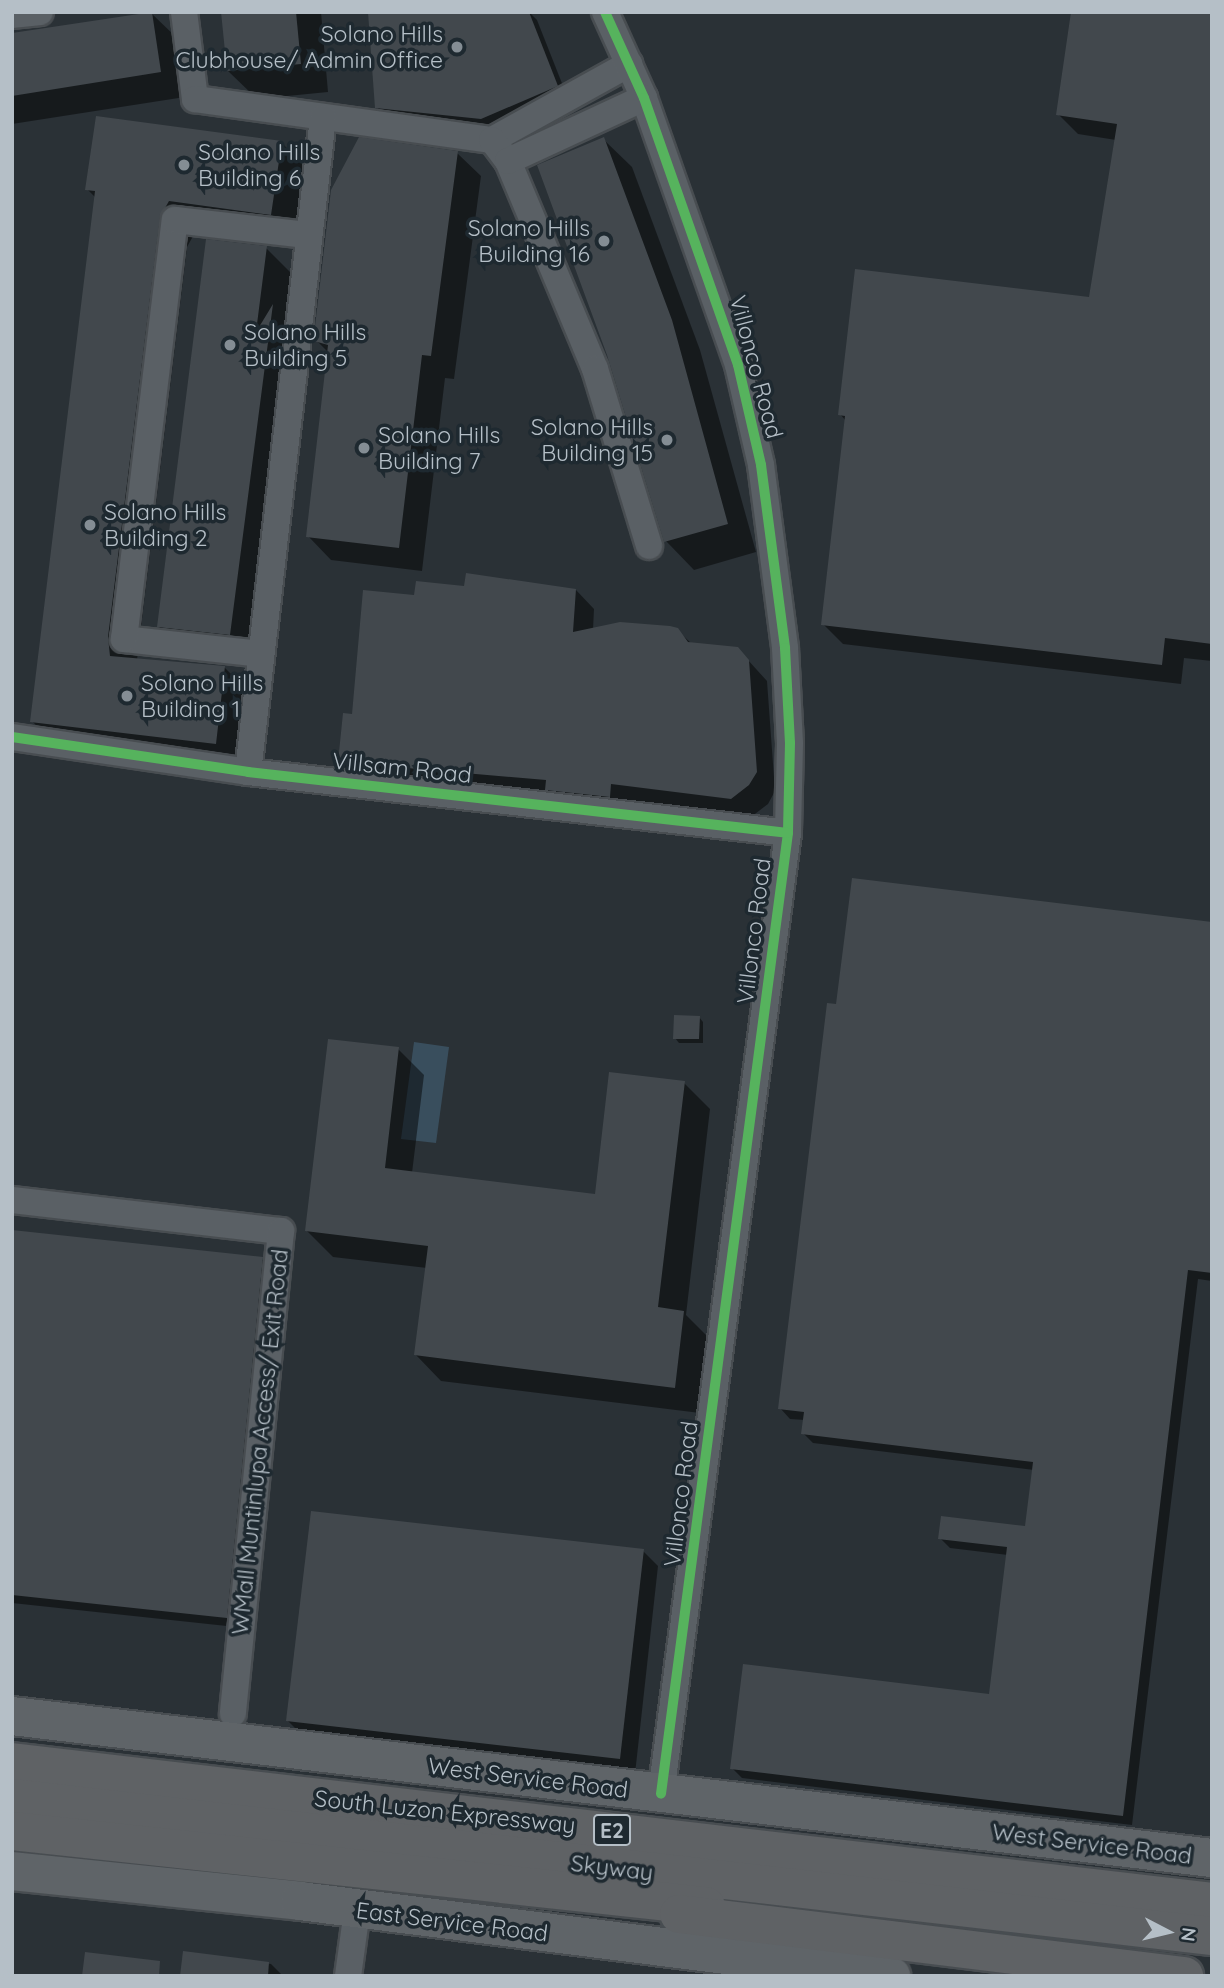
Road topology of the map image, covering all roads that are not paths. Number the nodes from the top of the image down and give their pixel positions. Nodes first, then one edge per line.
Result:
1 (40, 12) edge
2 (184, 12) edge
3 (606, 12) edge
4 (12, 15) edge
5 (629, 64) junction
6 (586, 88) junction
7 (644, 98) junction
8 (323, 118) junction
9 (600, 119) junction
10 (492, 140) junction
11 (508, 161) junction
12 (307, 235) junction
13 (649, 546) dead end
14 (261, 654) junction
15 (12, 737) edge
16 (248, 772) junction
17 (788, 833) junction
18 (12, 1200) edge
19 (233, 1714) dead end
20 (12, 1716) edge
21 (12, 1762) edge
22 (661, 1794) junction
23 (12, 1798) edge
24 (12, 1831) edge
25 (12, 1840) edge
26 (1212, 1858) edge
27 (12, 1871) edge
28 (1212, 1902) edge
29 (357, 1910) junction
30 (1212, 1936) edge
31 (1212, 1962) edge
32 (348, 1976) edge
33 (891, 1976) edge
34 (1184, 1976) edge

1 - 4 street
2 - 8 street
3 - 5 street, Villonco Road
5 - 6 street
5 - 7 street, Villonco Road
6 - 9 street
6 - 10 street
7 - 9 street
7 - 17 street, Villonco Road
8 - 10 street
8 - 12 street
9 - 11 street
10 - 11 street
11 - 13 street
12 - 14 street
12 - 14 street
14 - 16 street
15 - 16 street, Villsam Road
16 - 17 street, Villsam Road
17 - 22 street, Villonco Road
18 - 19 street, WMall Muntinlupa Access/ Exit Road
20 - 22 main road, West Service Road
21 - 28 highway, South Luzon Expressway / E2
22 - 26 main road, West Service Road
23 - 30 highway, Skyway / E2
24 - 31 highway, Skyway
25 - 34 highway
27 - 29 main road, East Service Road
29 - 32 street
29 - 33 main road, East Service Road

